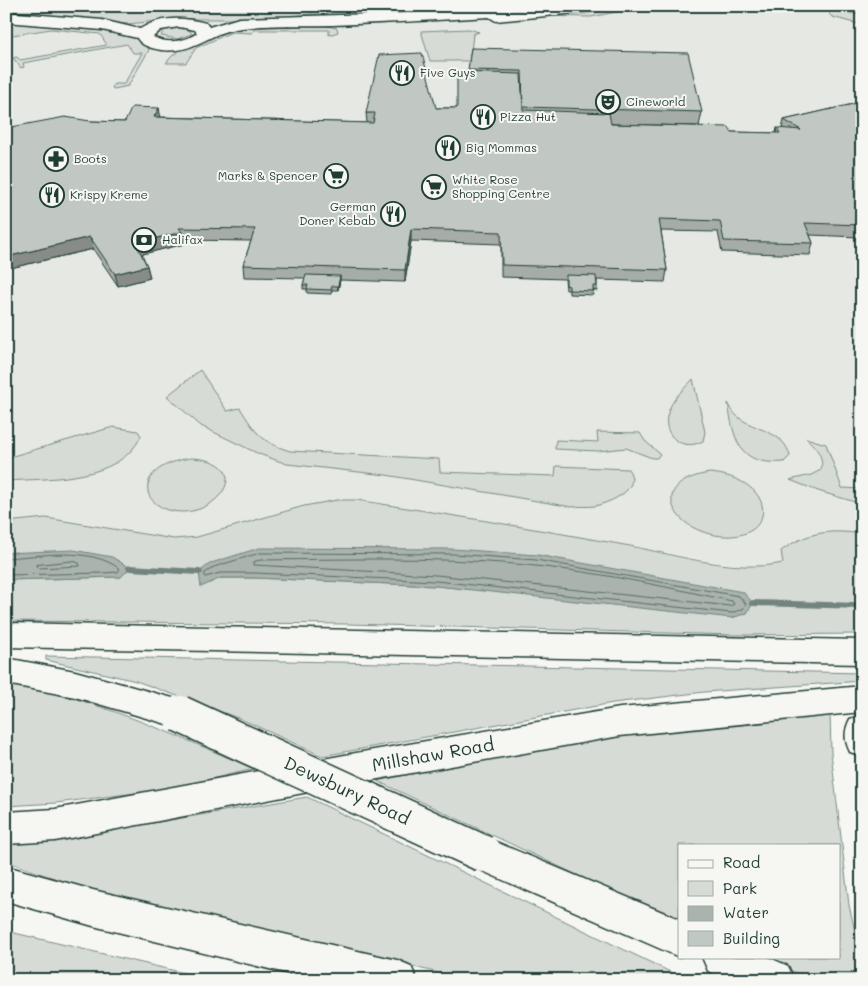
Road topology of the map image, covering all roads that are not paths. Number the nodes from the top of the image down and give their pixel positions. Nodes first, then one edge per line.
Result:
1 (604, 6) edge
2 (833, 6) edge
3 (817, 7) edge
4 (862, 9) edge
5 (6, 16) edge
6 (200, 29) junction
7 (150, 31) junction
8 (6, 634) edge
9 (862, 652) edge
10 (6, 671) edge
11 (862, 699) edge
12 (862, 729) edge
13 (862, 742) edge
14 (6, 828) edge
15 (6, 883) edge
16 (678, 938) edge
17 (724, 958) edge
18 (397, 980) edge
19 (774, 980) edge

1 - 6 main road
2 - 3 main road
2 - 4 main road
5 - 7 main road
6 - 7 main road
6 - 7 main road
8 - 9 main road
10 - 16 main road, Dewsbury Road, bridge
11 - 14 main road, Millshaw Road
12 - 13 main road
15 - 18 main road
17 - 19 main road

